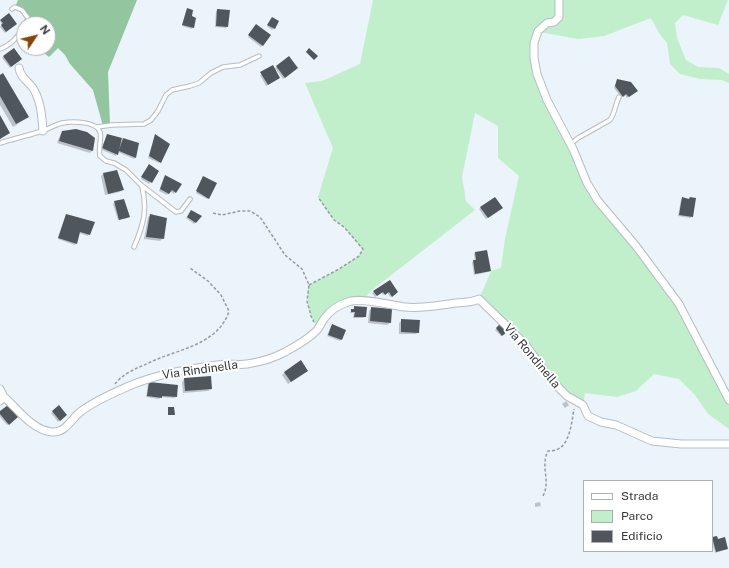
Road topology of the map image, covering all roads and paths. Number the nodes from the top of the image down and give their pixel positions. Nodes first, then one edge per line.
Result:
1 (559, 0) edge
2 (12, 9) dead end
3 (26, 16) edge
4 (16, 39) edge
5 (0, 49) edge
6 (259, 56) dead end
7 (19, 68) dead end
8 (619, 97) dead end
9 (97, 127) junction
10 (43, 131) junction
11 (0, 143) edge
12 (570, 145) junction
13 (141, 186) junction
14 (318, 197) dead end
15 (190, 199) dead end
16 (213, 213) dead end
17 (134, 247) dead end
18 (190, 268) dead end
19 (309, 285) junction
20 (318, 329) junction
21 (0, 388) edge
22 (118, 391) junction
23 (2, 399) edge
24 (729, 400) edge
25 (575, 401) junction
26 (729, 444) edge
27 (543, 496) dead end

1 - 12 street
2 - 3 lane
4 - 5 lane
6 - 9 lane
7 - 10 street
8 - 12 lane
9 - 10 lane
9 - 13 lane
10 - 11 lane
12 - 24 street
13 - 15 lane
13 - 17 lane
14 - 19 path
16 - 19 path
18 - 22 path
19 - 20 path
20 - 22 street, Via Rindinella
20 - 25 street, Via Rondinella
21 - 23 street
22 - 23 street, Via Rindinella
25 - 26 street, Via Rondinella
25 - 27 path

